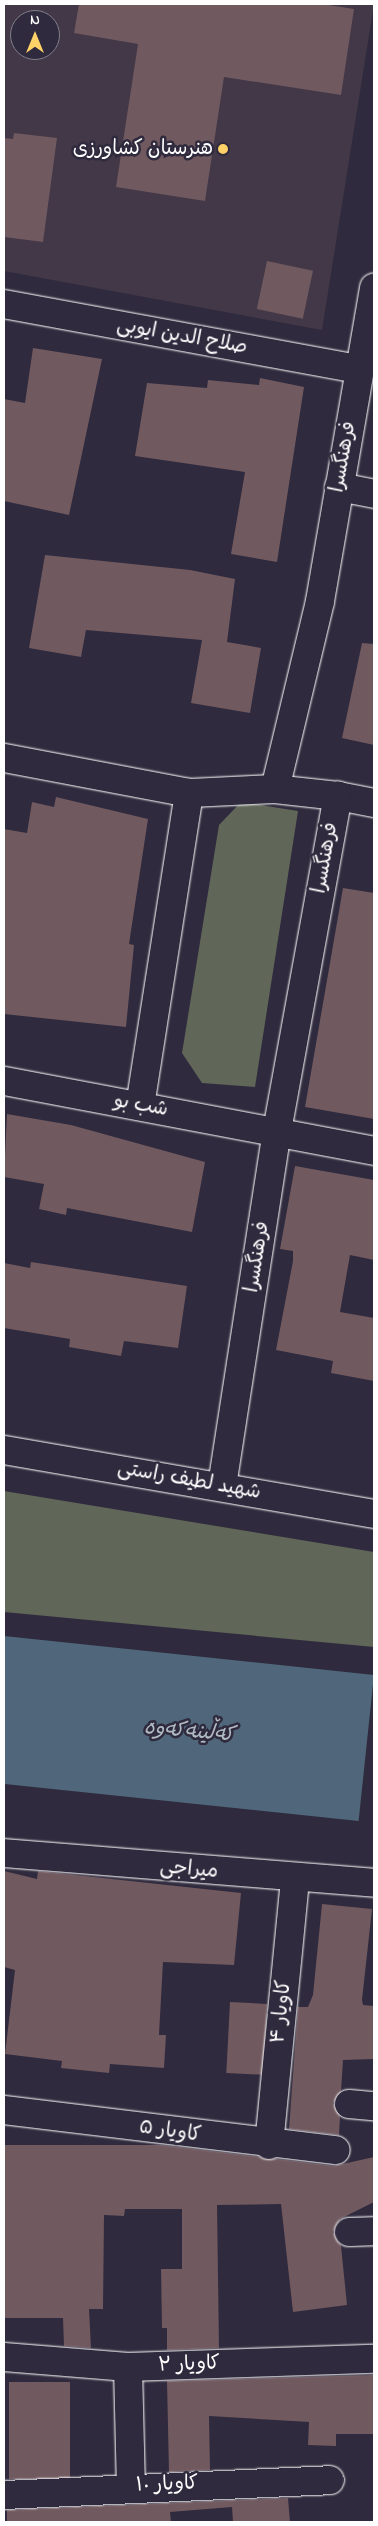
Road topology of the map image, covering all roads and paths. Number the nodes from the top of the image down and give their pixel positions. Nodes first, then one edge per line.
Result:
1 (374, 288) edge
2 (4, 304) edge
3 (359, 369) junction
4 (340, 487) junction
5 (374, 494) edge
6 (4, 758) edge
7 (275, 789) junction
8 (189, 793) junction
9 (338, 796) junction
10 (374, 804) edge
11 (4, 1081) edge
12 (140, 1106) junction
13 (278, 1131) junction
14 (374, 1152) edge
15 (4, 1450) edge
16 (222, 1486) junction
17 (374, 1514) edge
18 (4, 1853) edge
19 (295, 1879) junction
20 (374, 1883) edge
21 (4, 2110) edge
22 (268, 2145) junction
23 (336, 2150) dead end
24 (4, 2357) edge
25 (374, 2359) edge
26 (128, 2367) junction
27 (330, 2480) dead end
28 (131, 2486) junction
29 (4, 2495) edge

1 - 3 street, فرهنگسرا
2 - 3 street, صلاح الدین ایوبی
3 - 4 street, فرهنگسرا
4 - 5 street
4 - 7 street, فرهنگسرا
6 - 8 street
7 - 8 street
7 - 9 street, فرهنگسرا
8 - 12 street
9 - 10 street
9 - 13 street, فرهنگسرا
11 - 12 street, شب بو
12 - 13 street, شب بو
13 - 14 street, شب بو
13 - 16 street, فرهنگسرا
15 - 16 street, شهید لطیف راستی
16 - 17 street, شهید لطیف راستی
18 - 19 street, میراجی
19 - 20 street, میراجی
19 - 22 street, کاویار ۴
21 - 22 street, کاویار ۵
22 - 23 street, کاویار ۵
24 - 26 street, کاویار ۲
25 - 26 street, کاویار ۲
26 - 28 street
27 - 28 street, کاویار ۱۰
28 - 29 street, کاویار ۱۰

